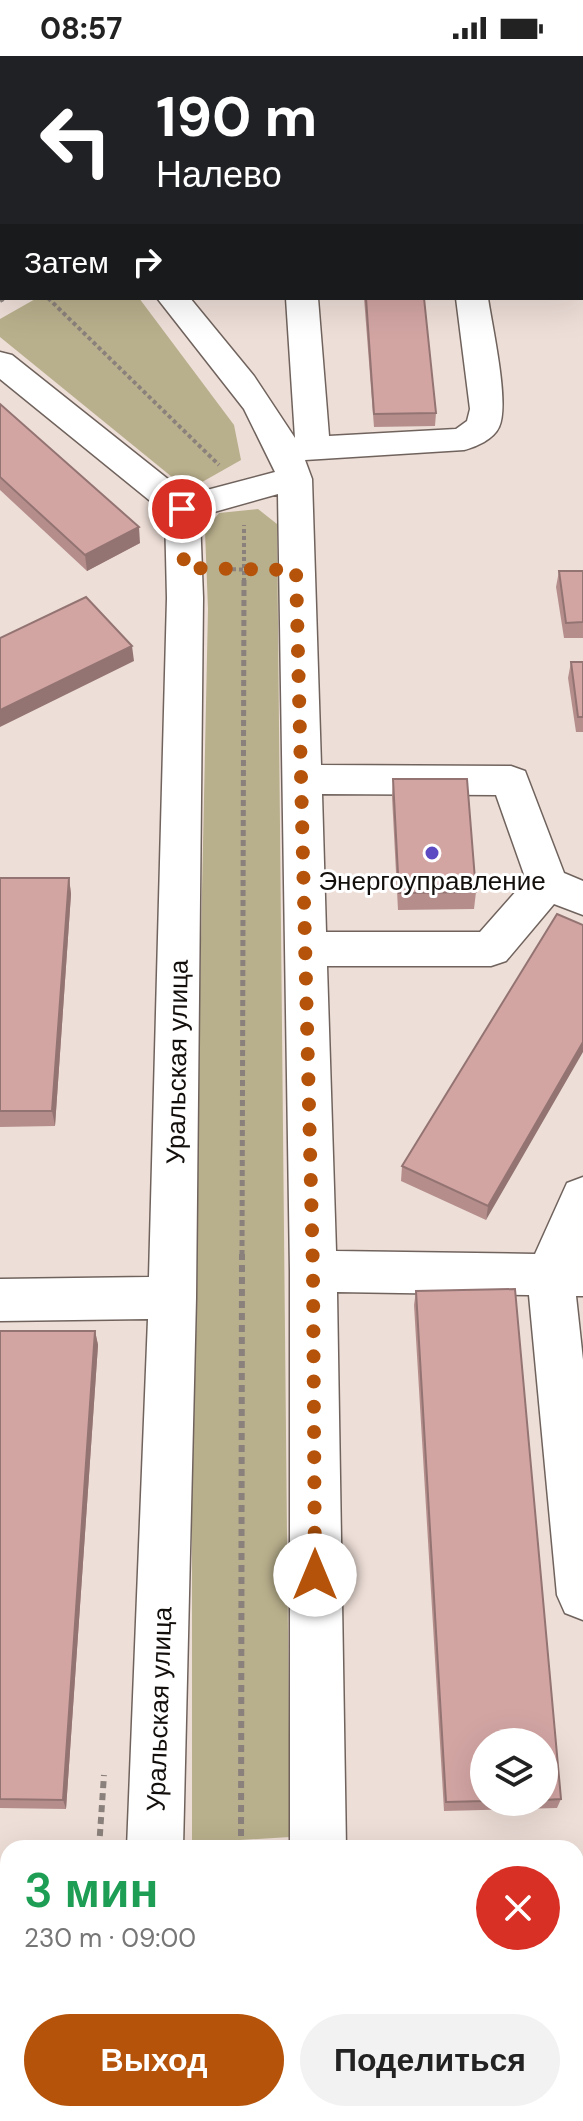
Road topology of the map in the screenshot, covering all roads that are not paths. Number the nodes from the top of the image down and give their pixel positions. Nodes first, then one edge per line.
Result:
1 (175, 300) edge
2 (302, 300) edge
3 (472, 300) edge
4 (0, 362) edge
5 (298, 459) junction
6 (182, 509) junction
7 (300, 779) junction
8 (565, 891) edge
9 (304, 949) junction
10 (583, 1197) edge
11 (313, 1271) junction
12 (567, 1274) edge
13 (172, 1298) junction
14 (0, 1300) edge
15 (583, 1595) edge
16 (155, 1840) edge
17 (318, 1840) edge

1 - 5 street
2 - 5 street
3 - 5 street
4 - 6 street
5 - 6 street
5 - 7 street
6 - 13 street, Уральская улица
7 - 8 street
7 - 9 street
8 - 9 street
9 - 11 street
10 - 12 street
11 - 12 street
11 - 17 street
12 - 15 street
13 - 14 street
13 - 16 street, Уральская улица

